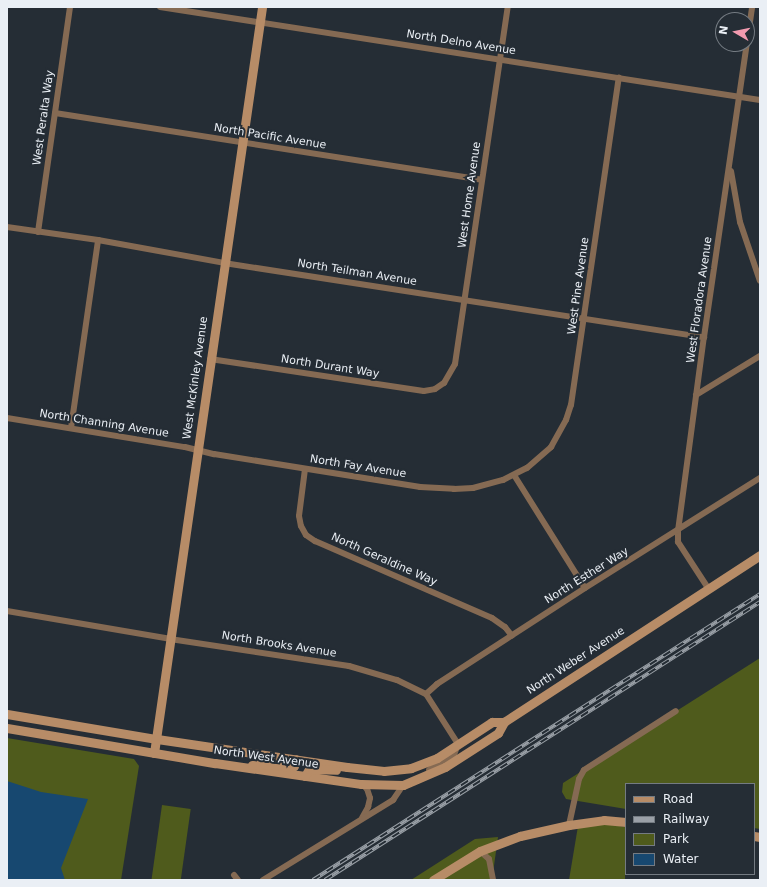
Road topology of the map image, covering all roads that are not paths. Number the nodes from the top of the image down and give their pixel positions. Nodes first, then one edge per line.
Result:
1 (70, 7) edge
2 (160, 7) edge
3 (262, 7) edge
4 (508, 7) edge
5 (752, 7) edge
6 (260, 23) junction
7 (500, 59) junction
8 (619, 77) junction
9 (739, 96) junction
10 (760, 100) edge
11 (55, 113) junction
12 (242, 143) junction
13 (730, 166) junction
14 (482, 180) junction
15 (7, 227) edge
16 (38, 232) junction
17 (98, 240) junction
18 (224, 263) junction
19 (760, 281) edge
20 (465, 300) junction
21 (584, 318) junction
22 (704, 337) junction
23 (760, 356) edge
24 (210, 359) junction
25 (444, 383) joint
26 (696, 396) junction
27 (7, 418) edge
28 (71, 428) junction
29 (198, 450) junction
30 (305, 469) junction
31 (514, 475) junction
32 (760, 478) edge
33 (678, 531) junction
34 (760, 556) edge
35 (585, 588) junction
36 (708, 588) junction
37 (7, 611) edge
38 (512, 636) junction
39 (170, 639) junction
40 (426, 694) junction
41 (676, 711) dead end
42 (7, 714) edge
43 (504, 722) junction
44 (7, 728) edge
45 (156, 739) junction
46 (458, 744) junction
47 (154, 753) junction
48 (296, 759) junction
49 (237, 766) junction
50 (347, 767) junction
51 (398, 770) joint
52 (305, 776) junction
53 (415, 780) junction
54 (361, 784) junction
55 (403, 785) junction
56 (362, 818) junction
57 (625, 822) edge
58 (569, 825) junction
59 (480, 851) junction
60 (263, 880) edge
61 (433, 880) edge
62 (493, 880) edge

1 - 11 street, West Peralta Way
2 - 6 street, North Delno Avenue
3 - 6 main road, West McKinley Avenue
4 - 7 street, West Home Avenue
5 - 9 street, West Floradora Avenue
6 - 7 street, North Delno Avenue
6 - 12 main road, West McKinley Avenue
7 - 8 street, North Delno Avenue
7 - 14 street, West Home Avenue
8 - 9 street, North Delno Avenue
8 - 21 street, West Pine Avenue
9 - 10 street, North Delno Avenue
9 - 13 street, West Floradora Avenue
11 - 12 street, North Pacific Avenue
11 - 16 street, West Peralta Way
12 - 14 street, North Pacific Avenue
12 - 18 main road, West McKinley Avenue
13 - 19 street
13 - 22 street, West Floradora Avenue
14 - 20 street, West Home Avenue
15 - 16 street, North Teilman Avenue
16 - 17 street, North Teilman Avenue
17 - 18 street, North Teilman Avenue
17 - 28 street
18 - 20 street, North Teilman Avenue
18 - 24 main road, West McKinley Avenue
20 - 21 street, North Teilman Avenue
20 - 25 street, West Home Avenue
21 - 22 street, North Teilman Avenue
21 - 31 street, West Pine Avenue
22 - 26 street, West Floradora Avenue
23 - 26 street
24 - 25 street, North Durant Way
24 - 29 main road, West McKinley Avenue
26 - 33 street, West Floradora Avenue
27 - 28 street, North Channing Avenue
28 - 29 street, North Channing Avenue
29 - 30 street, North Fay Avenue
29 - 39 main road, West McKinley Avenue
30 - 31 street, North Fay Avenue
30 - 38 street, North Geraldine Way
31 - 35 street
32 - 33 street, North Esther Way
33 - 35 street, North Esther Way
33 - 36 street, West Floradora Avenue
34 - 36 main road, North Weber Avenue
35 - 38 street, North Esther Way
36 - 43 main road, North Weber Avenue
37 - 39 street, North Brooks Avenue
38 - 40 street, North Esther Way
39 - 40 street, North Brooks Avenue
39 - 45 main road, West McKinley Avenue
40 - 46 street
41 - 58 street
42 - 45 main road, North West Avenue
43 - 46 main road, North Weber Avenue
43 - 53 main road, North West Avenue
44 - 47 main road, North West Avenue
45 - 47 main road, West McKinley Avenue
45 - 48 main road, North West Avenue
46 - 51 main road, North Weber Avenue
46 - 53 street
47 - 49 main road, North West Avenue
48 - 49 main road
48 - 50 main road, North West Avenue
49 - 52 main road, North West Avenue
50 - 51 main road, North West Avenue
50 - 52 main road
52 - 54 main road, North West Avenue
53 - 55 main road, North West Avenue
54 - 55 main road, North West Avenue
54 - 56 street
55 - 56 street
56 - 60 street
57 - 58 main road
58 - 59 main road
59 - 61 main road
59 - 62 street

